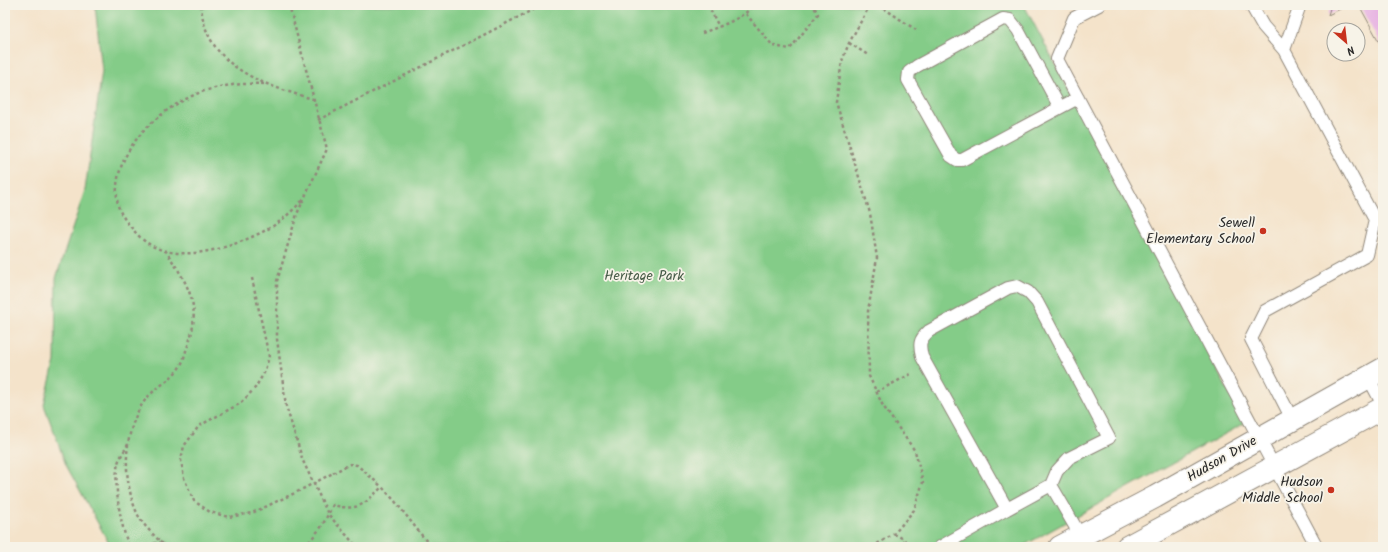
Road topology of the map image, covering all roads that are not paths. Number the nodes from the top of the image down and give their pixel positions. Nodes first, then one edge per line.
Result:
1 (1099, 5) edge
2 (1252, 5) edge
3 (1300, 5) edge
4 (1284, 50) junction
5 (1078, 98) junction
6 (1060, 106) junction
7 (1375, 373) edge
8 (1383, 405) edge
9 (1383, 408) edge
10 (1292, 419) junction
11 (1259, 438) junction
12 (1274, 467) junction
13 (1051, 485) junction
14 (1007, 509) junction
15 (1084, 541) edge
16 (940, 547) edge
17 (1060, 547) edge
18 (1127, 547) edge
19 (1317, 547) edge

1 - 5 lane
2 - 4 lane
3 - 4 lane
4 - 10 lane
5 - 6 lane
5 - 11 lane
6 - 6 lane
7 - 8 lane
7 - 10 street, Hudson Drive
9 - 12 street
10 - 11 street, Hudson Drive
11 - 12 lane
11 - 15 street, Hudson Drive
12 - 18 street
12 - 19 lane
13 - 14 lane
13 - 14 lane
13 - 15 lane
14 - 16 lane
15 - 17 street, Hudson Drive

